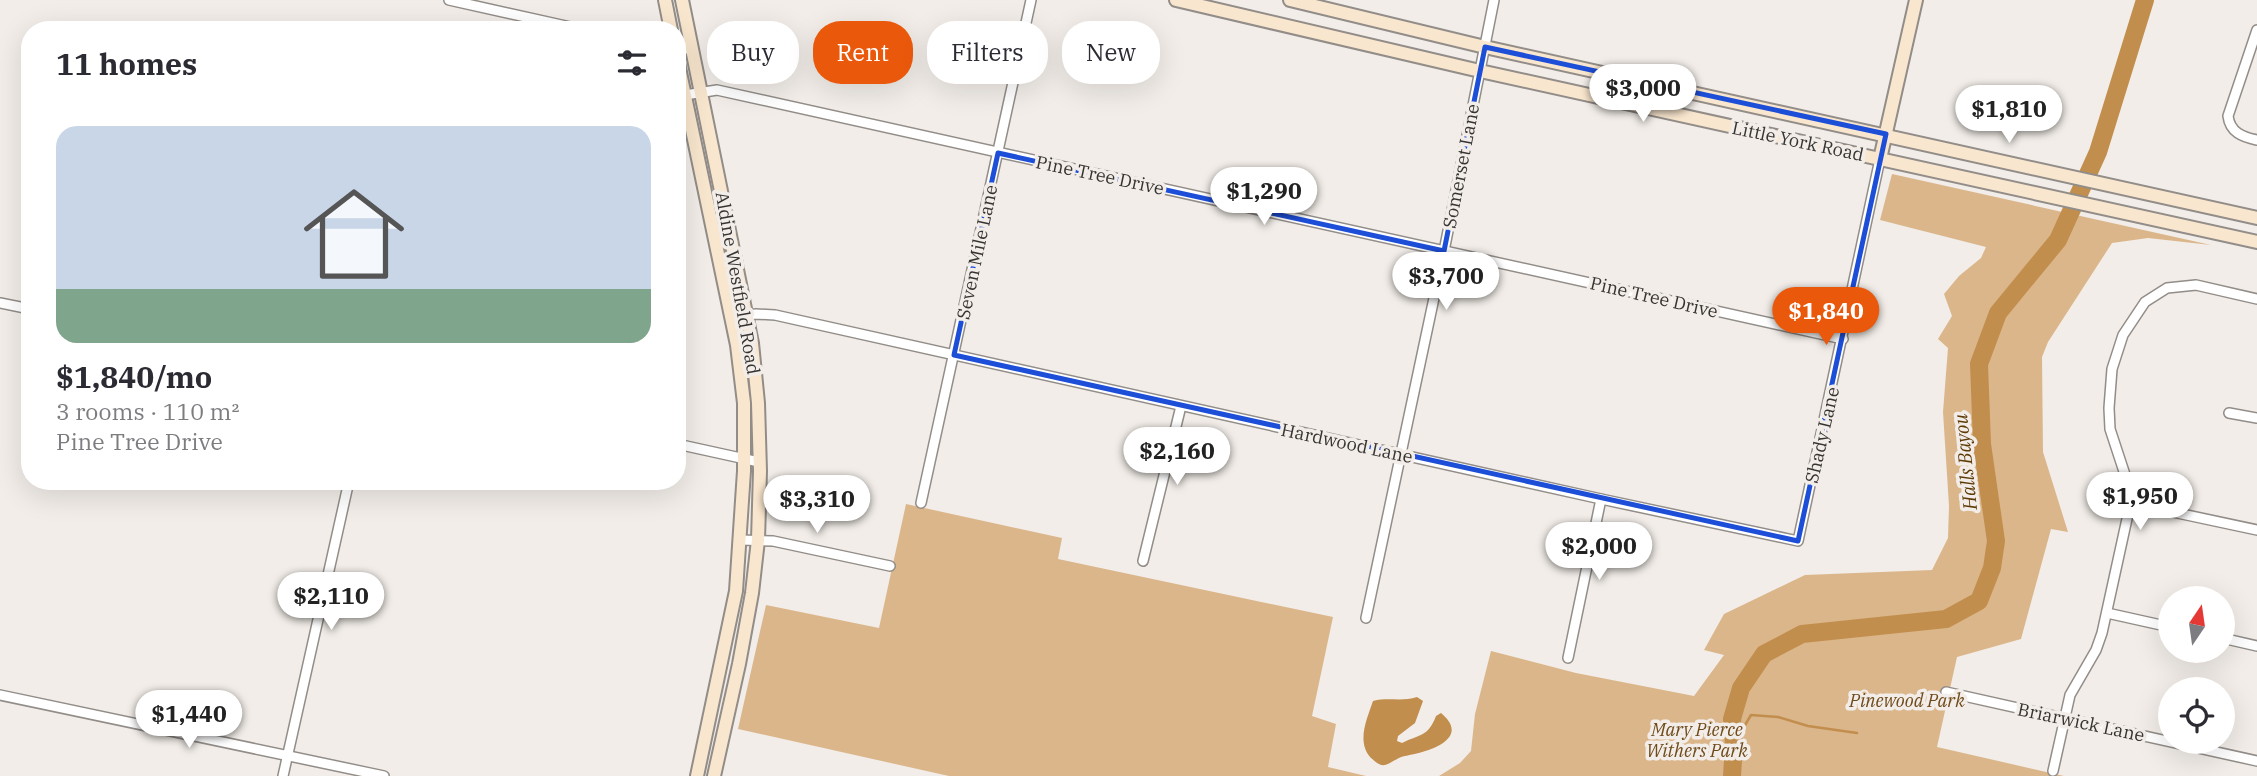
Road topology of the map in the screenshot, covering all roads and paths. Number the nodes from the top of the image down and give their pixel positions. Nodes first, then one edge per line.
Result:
1 (449, 0) edge
2 (665, 0) edge
3 (681, 0) edge
4 (1031, 0) edge
5 (1176, 0) edge
6 (1290, 0) edge
7 (1494, 0) edge
8 (1916, 0) edge
9 (544, 21) edge
10 (669, 21) edge
11 (686, 21) edge
12 (686, 22) edge
13 (2257, 30) edge
14 (1485, 47) junction
15 (692, 48) junction
16 (686, 49) edge
17 (1480, 71) junction
18 (701, 92) junction
19 (686, 95) edge
20 (686, 100) edge
21 (1886, 134) junction
22 (2255, 140) edge
23 (998, 153) junction
24 (1880, 159) junction
25 (2257, 218) edge
26 (2257, 242) edge
27 (1444, 251) junction
28 (2257, 299) edge
29 (0, 303) edge
30 (21, 307) edge
31 (747, 315) junction
32 (731, 317) junction
33 (1843, 339) junction
34 (954, 355) junction
35 (1181, 406) junction
36 (2229, 412) dead end
37 (2257, 418) edge
38 (686, 446) edge
39 (1400, 454) junction
40 (744, 459) junction
41 (759, 462) junction
42 (347, 490) edge
43 (2132, 496) junction
44 (1601, 499) junction
45 (920, 503) dead end
46 (743, 506) junction
47 (759, 506) junction
48 (2257, 530) edge
49 (741, 540) junction
50 (758, 540) junction
51 (1798, 541) joint
52 (1143, 561) dead end
53 (890, 566) dead end
54 (2107, 613) junction
55 (1366, 618) dead end
56 (2158, 624) edge
57 (2235, 641) edge
58 (2257, 646) edge
59 (1568, 658) dead end
60 (724, 660) junction
61 (739, 664) junction
62 (1946, 692) dead end
63 (0, 695) edge
64 (2064, 718) junction
65 (288, 756) junction
66 (2257, 761) edge
67 (2053, 771) dead end
68 (283, 776) edge
69 (384, 776) edge
70 (698, 776) edge
71 (714, 776) edge

1 - 9 street
2 - 10 main road
3 - 11 main road, Aldine Westfield Road
4 - 23 street, Seven Mile Lane
5 - 17 main road, Little York Road
6 - 14 main road, Little York Road
7 - 14 street, Somerset Lane
8 - 21 main road, Shady Lane
12 - 15 main road, Aldine Westfield Road
13 - 22 street
14 - 17 street, Somerset Lane
14 - 21 main road, Little York Road
15 - 16 street
15 - 18 main road, Aldine Westfield Road
17 - 24 main road, Little York Road
17 - 27 street, Somerset Lane
18 - 19 street, Pine Tree Drive
18 - 23 street, Pine Tree Drive
18 - 31 main road, Aldine Westfield Road
20 - 32 main road, Aldine Westfield Road
21 - 24 main road, Shady Lane
21 - 25 main road, Little York Road
23 - 27 street, Pine Tree Drive
23 - 34 street, Seven Mile Lane
24 - 26 main road, Little York Road
24 - 33 street, Shady Lane
27 - 33 street, Pine Tree Drive
27 - 39 street, Somerset Lane
28 - 43 street
29 - 30 street
31 - 32 street, Hardwood Lane
31 - 34 street, Hardwood Lane
31 - 41 main road, Aldine Westfield Road
32 - 40 main road, Aldine Westfield Road
33 - 51 street, Shady Lane
34 - 35 street, Hardwood Lane
34 - 45 street, Seven Mile Lane
35 - 39 street, Hardwood Lane
35 - 52 street
36 - 37 street
38 - 40 street
39 - 44 street, Hardwood Lane
39 - 55 street, Somerset Lane
40 - 41 street
40 - 46 main road, Aldine Westfield Road
41 - 47 main road, Aldine Westfield Road
42 - 65 street
43 - 48 street
43 - 54 street
44 - 51 street, Hardwood Lane
44 - 59 street
46 - 47 main road
46 - 49 main road, Aldine Westfield Road
47 - 50 main road, Aldine Westfield Road
49 - 50 street
49 - 60 main road, Aldine Westfield Road
50 - 53 street
50 - 61 main road, Aldine Westfield Road
54 - 56 street
54 - 64 street
57 - 58 street
60 - 61 main road
60 - 70 main road, Aldine Westfield Road
61 - 71 main road, Aldine Westfield Road
62 - 64 street, Briarwick Lane
63 - 65 street
64 - 66 street, Briarwick Lane
64 - 67 street
65 - 68 street
65 - 69 street

